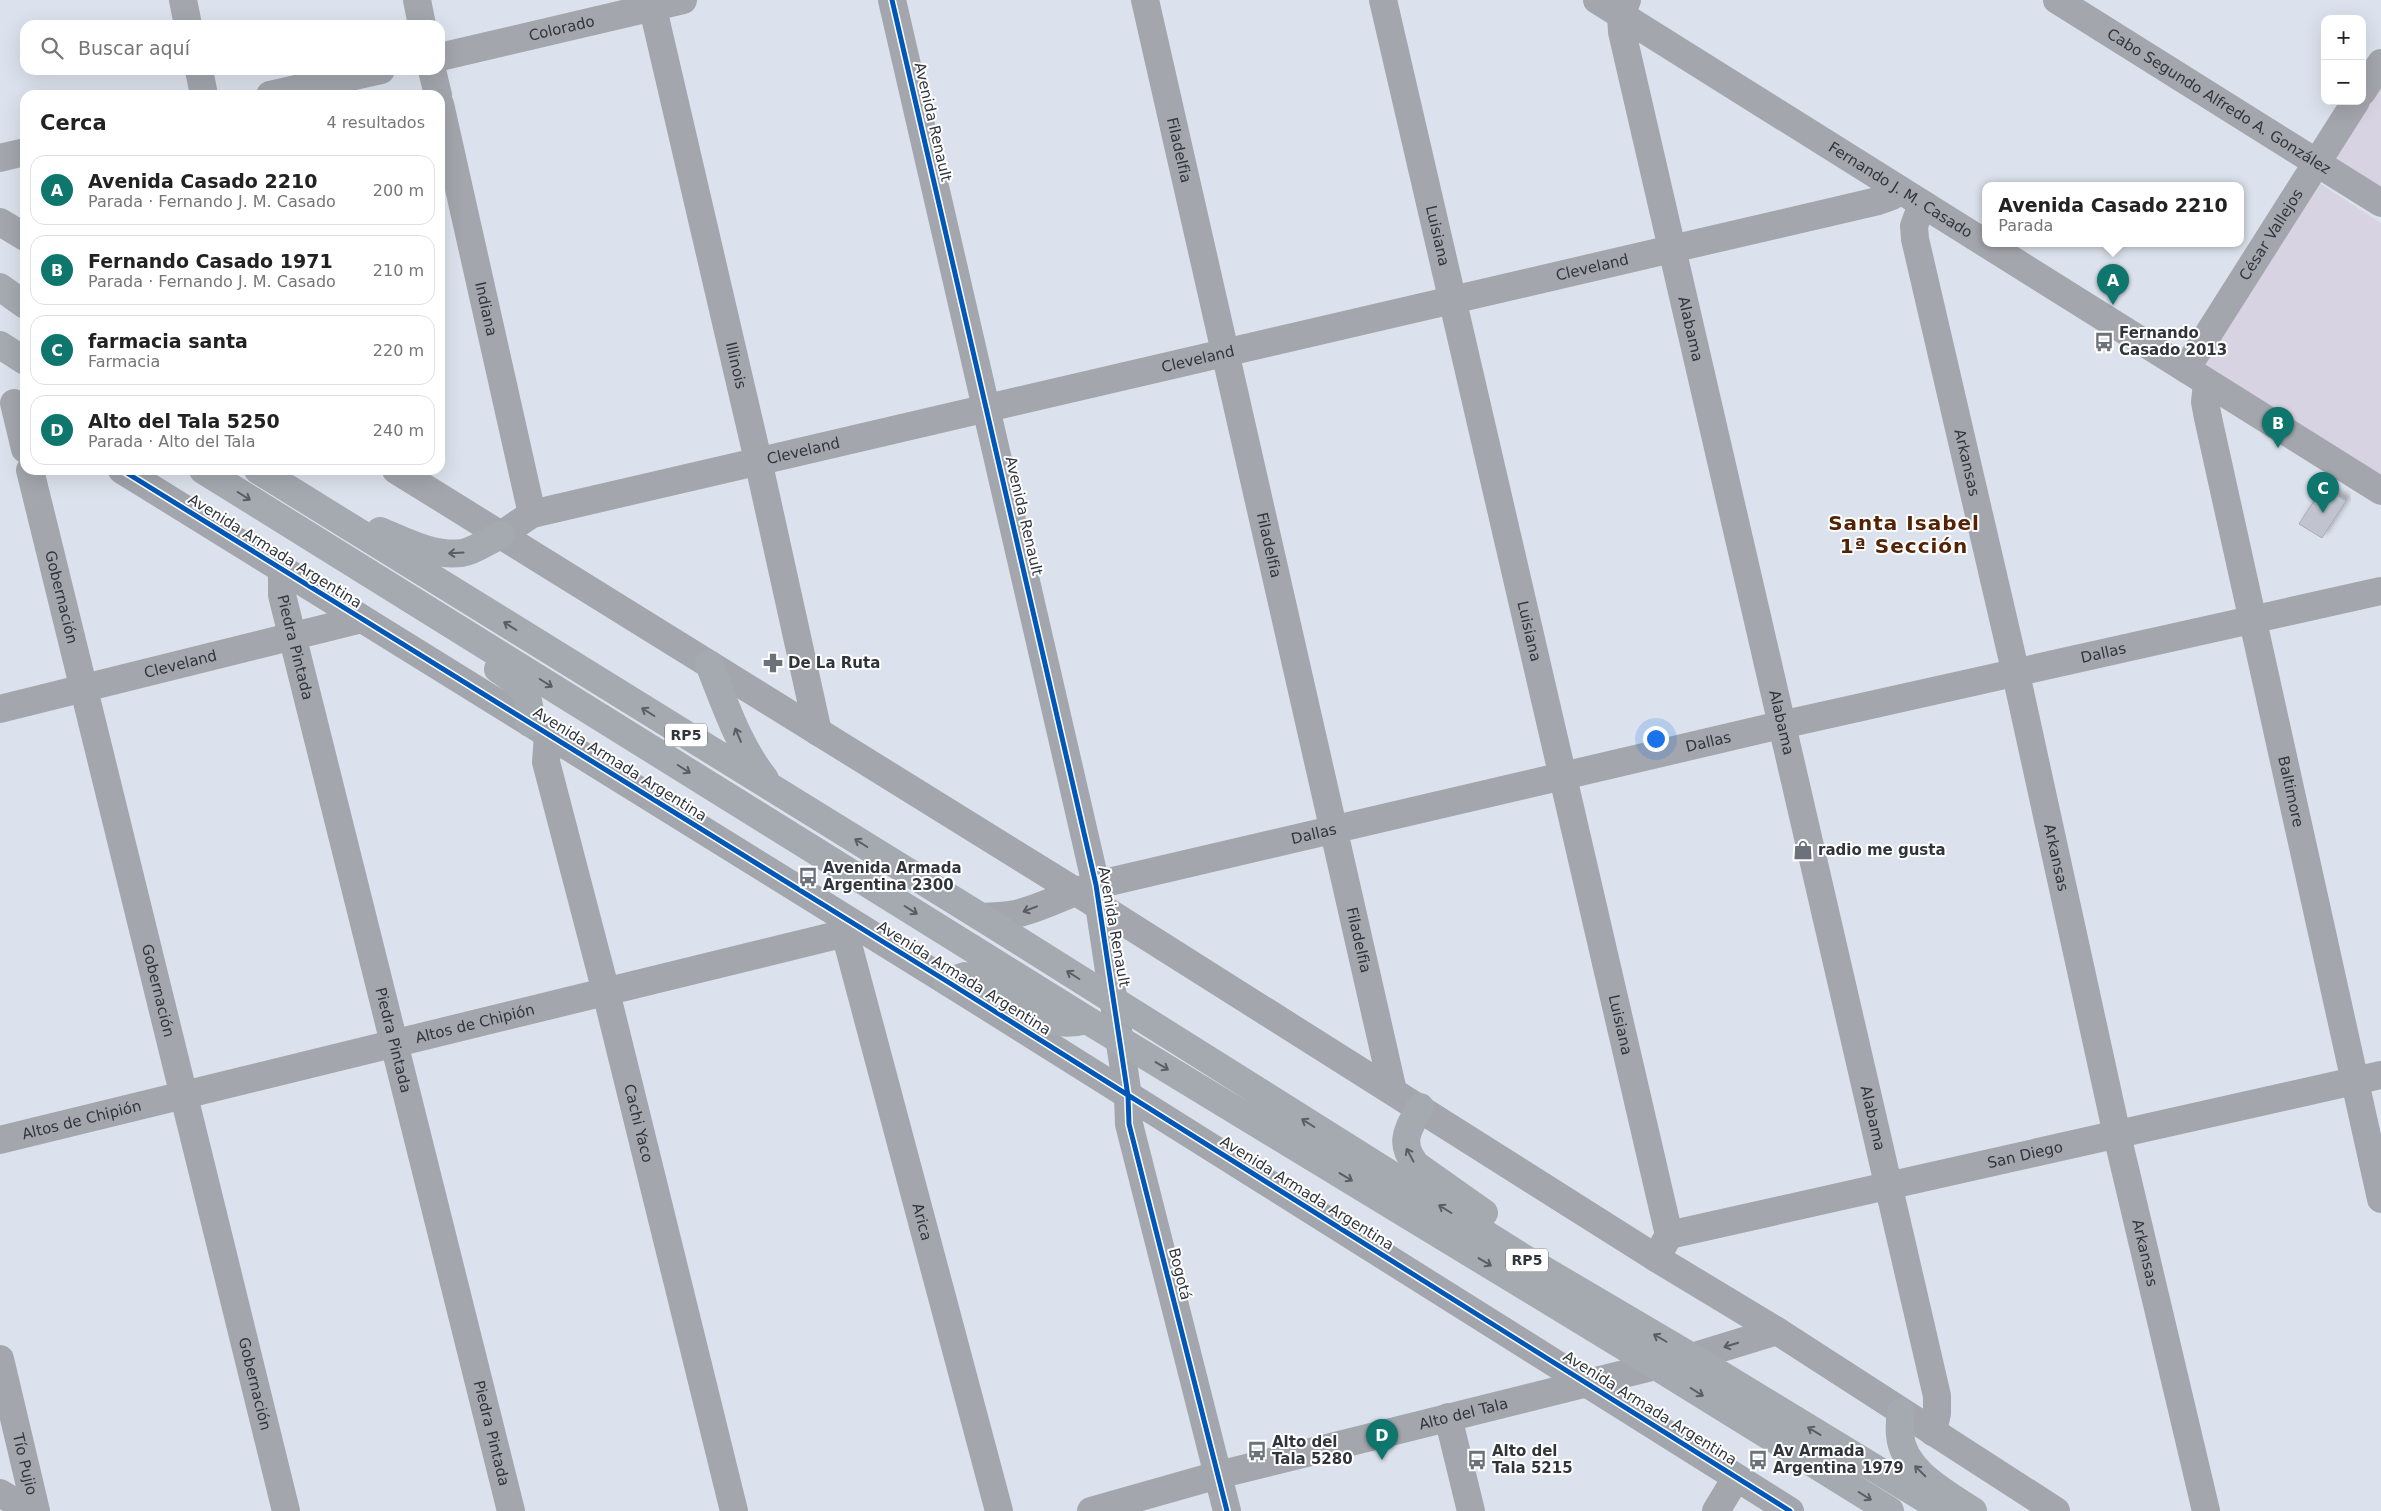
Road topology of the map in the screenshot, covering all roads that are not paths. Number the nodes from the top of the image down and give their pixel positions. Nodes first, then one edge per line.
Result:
1 (182, 0) edge
2 (417, 0) edge
3 (682, 0) edge
4 (892, 0) edge
5 (1145, 0) edge
6 (1383, 0) edge
7 (1597, 0) edge
8 (2057, 0) edge
9 (652, 3) edge
10 (1624, 7) edge
11 (187, 20) edge
12 (421, 20) edge
13 (445, 56) edge
14 (2381, 63) edge
15 (199, 75) edge
16 (359, 75) edge
17 (433, 75) edge
18 (2366, 86) edge
19 (203, 90) edge
20 (292, 90) edge
21 (437, 90) edge
22 (2353, 105) edge
23 (445, 126) edge
24 (20, 153) edge
25 (0, 158) edge
26 (2317, 163) junction
27 (1896, 188) junction
28 (2381, 203) edge
29 (1922, 204) junction
30 (0, 222) edge
31 (20, 234) edge
32 (1982, 242) edge
33 (1990, 247) edge
34 (1673, 248) junction
35 (0, 287) edge
36 (1453, 300) junction
37 (20, 301) edge
38 (0, 309) edge
39 (20, 322) edge
40 (0, 345) edge
41 (1225, 352) junction
42 (20, 357) edge
43 (2196, 376) junction
44 (13, 402) edge
45 (986, 408) junction
46 (20, 429) edge
47 (758, 460) junction
48 (31, 475) edge
49 (130, 475) edge
50 (211, 475) edge
51 (266, 475) edge
52 (404, 475) edge
53 (2381, 491) edge
54 (532, 514) junction
55 (342, 522) junction
56 (501, 535) junction
57 (282, 569) junction
58 (375, 576) junction
59 (2381, 592) edge
60 (2252, 618) junction
61 (362, 619) junction
62 (294, 636) junction
63 (709, 664) junction
64 (2016, 674) junction
65 (84, 688) junction
66 (0, 709) edge
67 (1781, 725) junction
68 (539, 729) junction
69 (818, 732) junction
70 (1563, 775) junction
71 (774, 790) junction
72 (1335, 830) junction
73 (1090, 894) junction
74 (981, 917) junction
75 (854, 931) junction
76 (948, 982) junction
77 (606, 992) junction
78 (1114, 1001) junction
79 (1087, 1020) junction
80 (1120, 1040) junction
81 (395, 1043) junction
82 (2381, 1075) edge
83 (2354, 1081) junction
84 (1393, 1091) junction
85 (184, 1095) junction
86 (1128, 1096) junction
87 (1420, 1108) junction
88 (2117, 1135) junction
89 (0, 1140) edge
90 (1889, 1187) junction
91 (2381, 1199) edge
92 (1663, 1247) junction
93 (1522, 1257) junction
94 (1777, 1331) junction
95 (1692, 1357) junction
96 (0, 1359) edge
97 (1656, 1366) junction
98 (1587, 1383) junction
99 (1901, 1412) junction
100 (1448, 1418) junction
101 (1932, 1432) junction
102 (1218, 1475) junction
103 (1736, 1478) junction
104 (0, 1493) edge
105 (30, 1511) edge
106 (36, 1511) edge
107 (286, 1511) edge
108 (511, 1511) edge
109 (734, 1511) edge
110 (999, 1511) edge
111 (1091, 1511) edge
112 (1227, 1511) edge
113 (1472, 1511) edge
114 (1716, 1511) edge
115 (1790, 1511) edge
116 (1890, 1511) edge
117 (1945, 1511) edge
118 (1973, 1511) edge
119 (2056, 1511) edge
120 (2206, 1511) edge

1 - 11 street
2 - 12 street
3 - 9 street, Colorado
4 - 45 street, Avenida Renault
5 - 41 street, Filadelfia
6 - 36 street, Luisiana
7 - 10 street, Fernando J. M. Casado
8 - 26 street, Cabo Segundo Alfredo A. González
9 - 13 street, Colorado
9 - 47 street, Illinois
10 - 27 street, Fernando J. M. Casado
10 - 34 street, Alabama
14 - 18 street
15 - 19 street
16 - 20 street
17 - 21 street
22 - 26 street, César Vallejos
23 - 54 street, Indiana
24 - 25 street
26 - 28 street, Cabo Segundo Alfredo A. González
26 - 43 street, César Vallejos
27 - 29 street, Fernando J. M. Casado
27 - 34 street, Cleveland
29 - 32 street, Fernando J. M. Casado
29 - 64 street, Arkansas
30 - 31 street
33 - 43 street, Fernando J. M. Casado
34 - 36 street, Cleveland
34 - 67 street, Alabama
35 - 37 main road
36 - 41 street, Cleveland
36 - 70 street, Luisiana
38 - 39 main road
40 - 42 main road
41 - 45 street, Cleveland
41 - 72 street, Filadelfia
43 - 53 street, Fernando J. M. Casado
43 - 60 street, Baltimore
44 - 46 street
45 - 47 street, Cleveland
45 - 73 street, Avenida Renault
47 - 54 street, Cleveland
47 - 69 street, Illinois
48 - 65 street, Gobernación
49 - 57 street, Avenida Armada Argentina
50 -> 58 main road, Avenida Armada Argentina / RP5
51 - 55 main road, RP5
52 - 56 street
54 - 56 street, Cleveland
56 -> 55 main road
71 -> 55 main road, RP5
56 - 63 street
57 - 61 street, Avenida Armada Argentina
57 - 62 street, Piedra Pintada
58 - 68 main road
58 -> 79 main road, Avenida Armada Argentina / RP5
59 - 60 street, Dallas
60 - 64 street, Dallas
60 - 83 street, Baltimore
61 - 62 street, Cleveland
61 - 68 street, Avenida Armada Argentina
62 - 65 street, Cleveland
62 - 81 street, Piedra Pintada
63 - 69 street
71 -> 63 main road
64 - 67 street, Dallas
64 - 88 street, Arkansas
65 - 66 street, Cleveland
65 - 85 street, Gobernación
67 - 70 street, Dallas
67 - 90 street, Alabama
68 - 75 street, Avenida Armada Argentina
68 - 77 street, Cachi Yaco
69 - 73 street
70 - 72 street, Dallas
70 - 92 street, Luisiana
74 -> 71 main road, RP5
72 - 73 street, Dallas
72 - 84 street, Filadelfia
73 -> 74 street, Dallas
73 - 78 street, Avenida Renault
73 - 84 street
78 -> 74 main road, RP5
75 - 76 street, Avenida Armada Argentina
75 - 77 street, Altos de Chipión
75 - 110 street, Arica
76 - 79 main road
76 - 86 street, Avenida Armada Argentina
77 - 81 street, Altos de Chipión
77 - 109 street, Cachi Yaco
78 - 80 street, Avenida Renault
93 -> 78 main road, RP5
79 - 80 main road, Avenida Armada Argentina / RP5
80 - 86 street, Bogotá
80 -> 97 main road, Avenida Armada Argentina / RP5
81 - 85 street, Altos de Chipión
81 - 108 street, Piedra Pintada
82 - 83 street, San Diego
83 - 88 street, San Diego
83 - 91 street, Baltimore
84 - 87 street
85 - 89 street, Altos de Chipión
85 - 107 street, Gobernación
86 - 98 street, Avenida Armada Argentina
86 - 102 street, Bogotá
87 - 92 street
93 -> 87 main road
88 - 90 street, San Diego
88 - 120 street, Arkansas
90 - 92 street, San Diego
90 - 101 street, Alabama
92 - 94 street
95 -> 93 main road, RP5
94 -> 95 street, Alto del Tala
94 - 99 street
95 - 97 street, Alto del Tala
117 -> 95 main road, RP5
96 - 106 street, Tío Pujio
97 - 98 street, Alto del Tala
97 -> 116 main road, Avenida Armada Argentina / RP5
98 - 100 street, Alto del Tala
98 - 103 street, Avenida Armada Argentina
99 - 101 street
118 -> 99 main road
100 - 102 street, Alto del Tala
100 - 113 street
101 - 119 street
102 - 111 street, Alto del Tala
102 - 112 street, Bogotá
103 - 114 street
103 - 115 street, Avenida Armada Argentina
104 - 105 street

